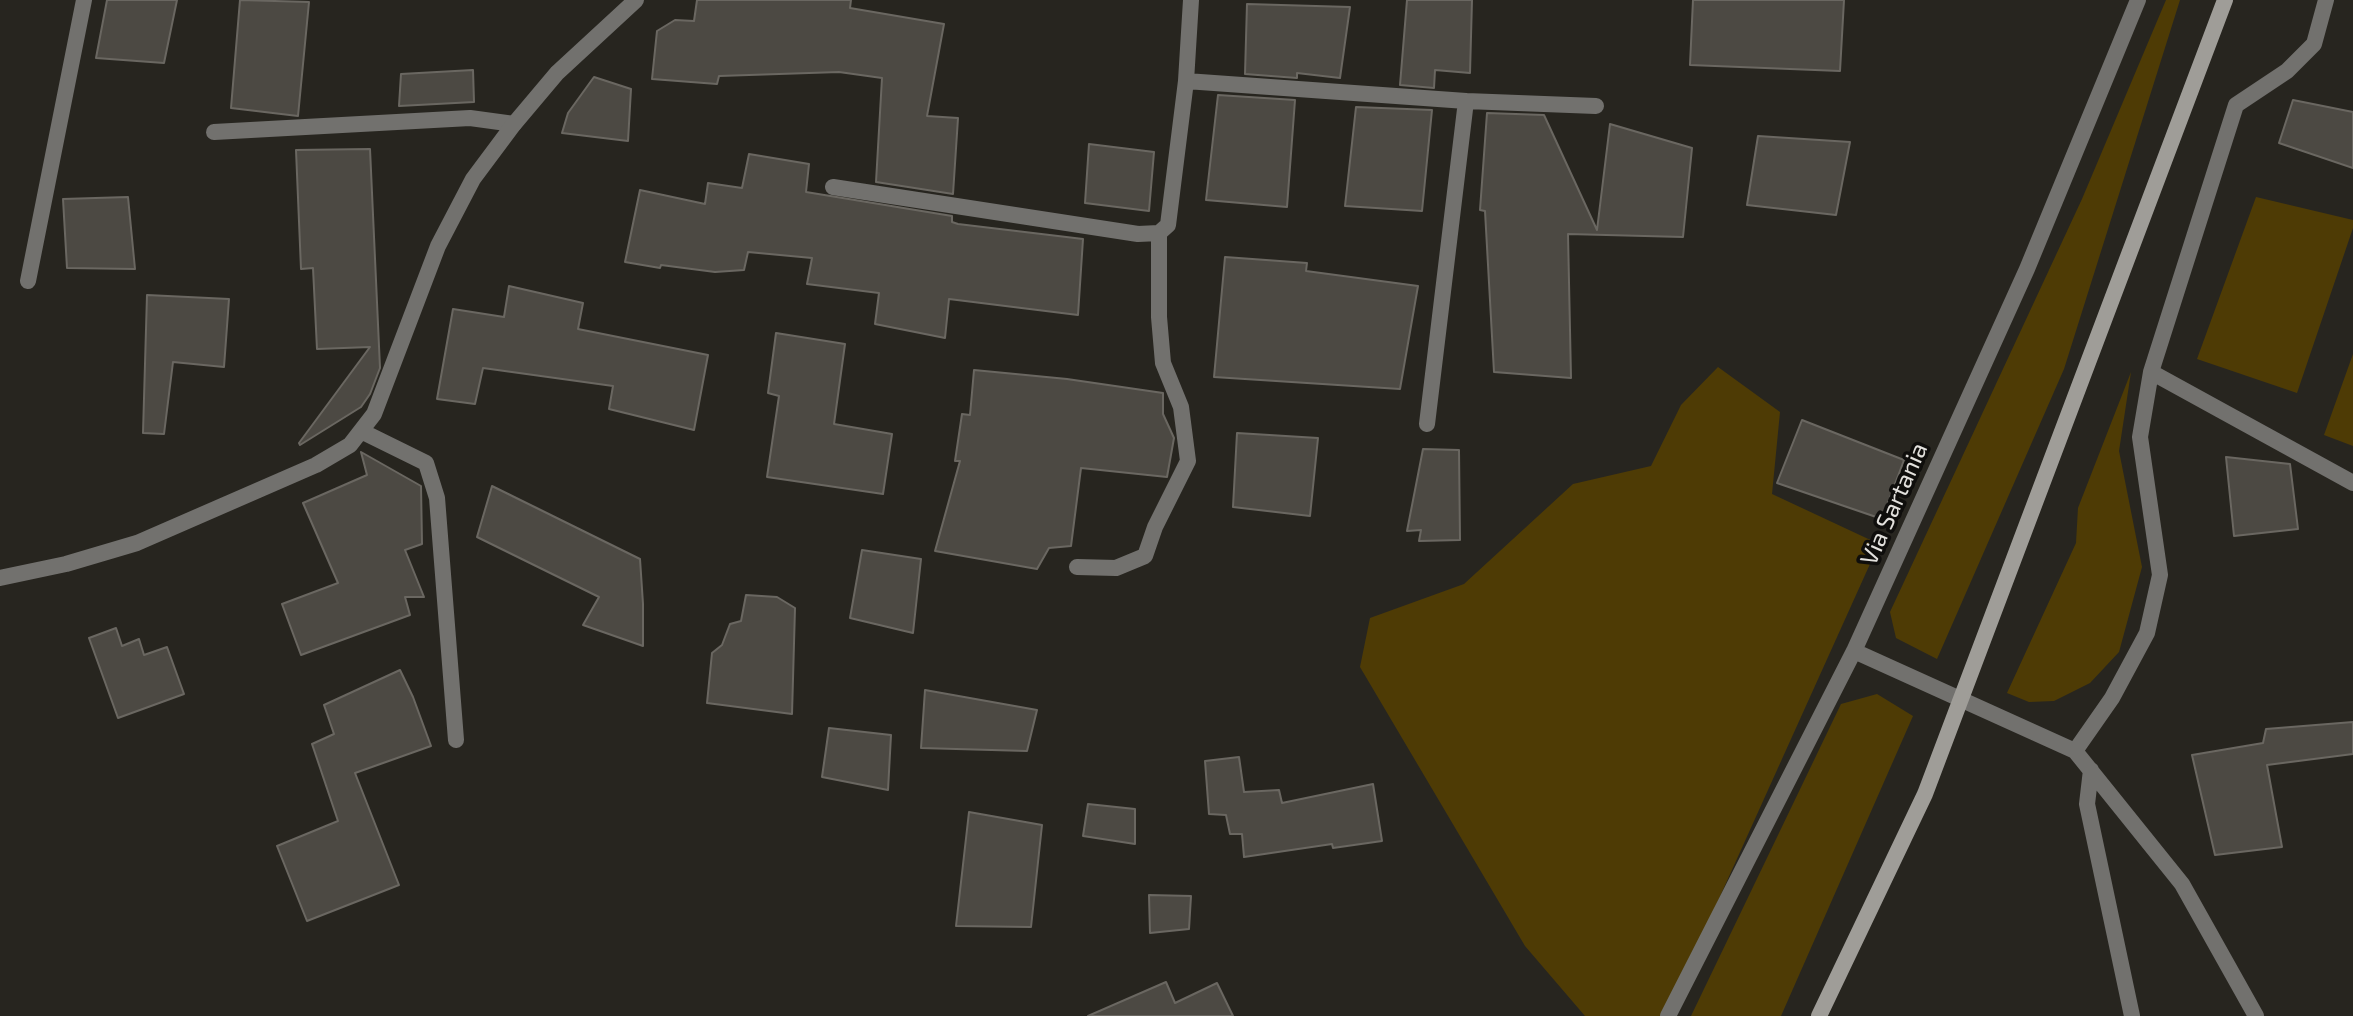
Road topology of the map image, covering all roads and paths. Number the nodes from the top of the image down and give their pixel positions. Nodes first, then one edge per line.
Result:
1 (84, 0) edge
2 (636, 0) edge
3 (1191, 0) edge
4 (2138, 0) edge
5 (2225, 0) edge
6 (2326, 0) edge
7 (1186, 81) junction
8 (1466, 101) junction
9 (1596, 106) dead end
10 (514, 124) junction
11 (214, 132) dead end
12 (833, 187) dead end
13 (1159, 233) junction
14 (28, 281) dead end
15 (2151, 372) junction
16 (1427, 424) dead end
17 (361, 431) junction
18 (2353, 483) edge
19 (1077, 567) dead end
20 (0, 578) edge
21 (1854, 651) junction
22 (456, 740) dead end
23 (2075, 751) junction
24 (2091, 770) junction
25 (1668, 1016) edge
26 (1819, 1016) edge
27 (2132, 1016) edge
28 (2256, 1016) edge

1 - 14 street
2 - 10 street
3 - 7 street
4 - 21 street, Via Sartania
5 - 26 street
6 - 15 street
7 - 8 street
7 - 13 street
8 - 9 street
8 - 16 street
10 - 11 street
10 - 17 street
12 - 13 street
13 - 19 street
15 - 18 street
15 - 23 street
17 - 20 street
17 - 22 street
21 - 23 street
21 - 25 street, Via Sartania
23 - 24 street
24 - 27 street
24 - 28 street

